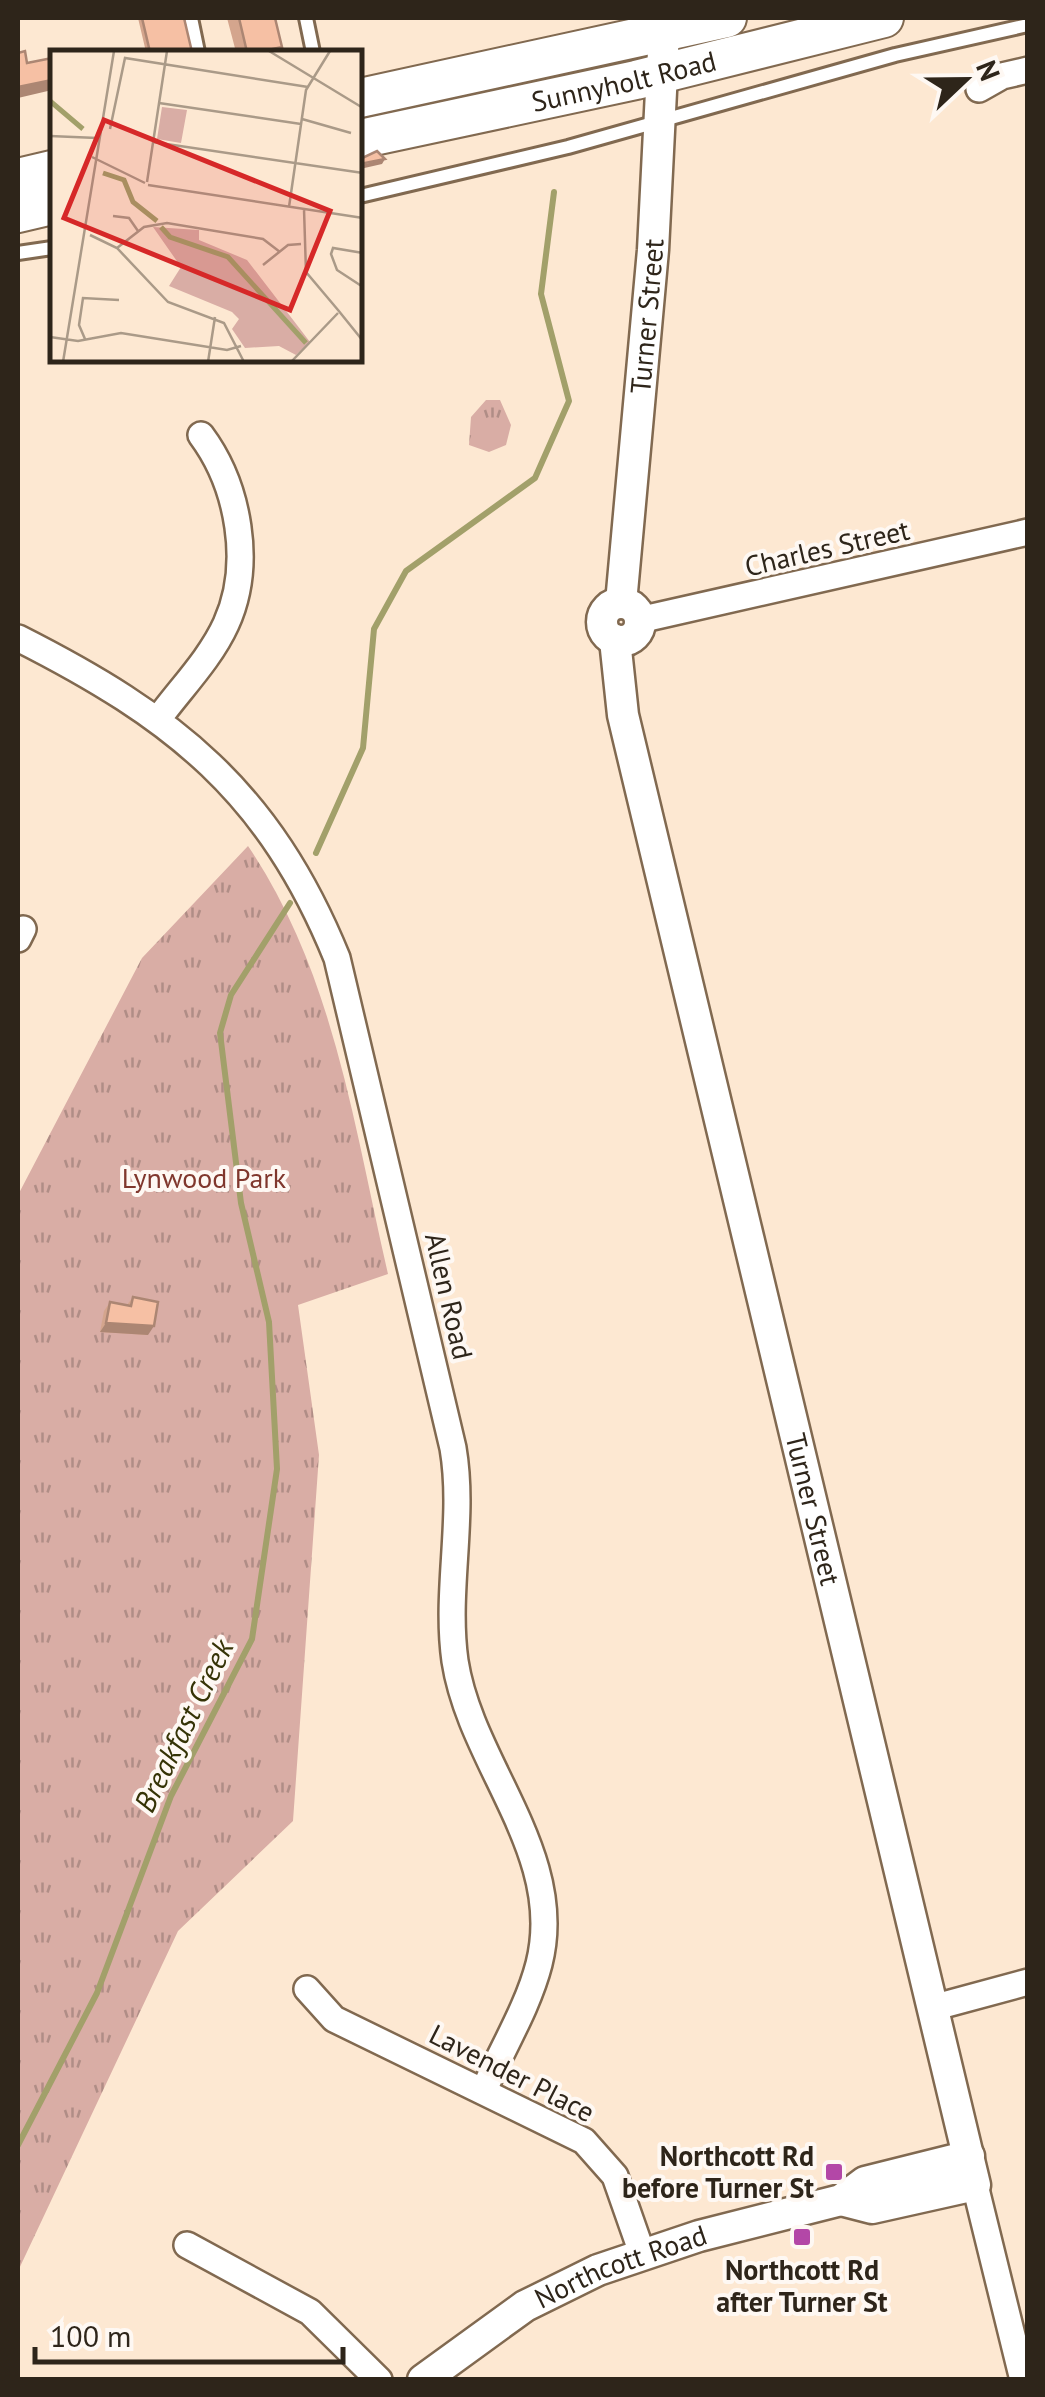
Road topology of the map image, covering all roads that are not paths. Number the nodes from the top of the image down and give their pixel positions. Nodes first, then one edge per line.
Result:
1 (191, 18) edge
2 (306, 18) edge
3 (726, 18) edge
4 (884, 18) edge
5 (1028, 25) edge
6 (664, 32) junction
7 (198, 50) edge
8 (313, 50) edge
9 (1028, 70) edge
10 (664, 73) junction
11 (978, 89) dead end
12 (362, 98) edge
13 (660, 120) junction
14 (362, 139) edge
15 (50, 170) edge
16 (18, 178) edge
17 (362, 196) edge
18 (50, 205) edge
19 (18, 212) edge
20 (50, 248) edge
21 (18, 253) edge
22 (200, 435) dead end
23 (1027, 536) edge
24 (630, 612) junction
25 (18, 638) edge
26 (158, 718) junction
27 (1028, 1982) edge
28 (307, 1989) dead end
29 (932, 2008) junction
30 (484, 2090) junction
31 (972, 2171) junction
32 (187, 2245) dead end
33 (642, 2253) junction
34 (378, 2380) edge
35 (423, 2380) edge
36 (1022, 2380) edge

1 - 7 lane
2 - 8 lane
3 - 6 main road, Sunnyholt Road
4 - 10 main road, Sunnyholt Road
5 - 13 lane
6 - 10 street, Turner Street
6 - 12 main road, Sunnyholt Road
9 - 11 street
10 - 13 street, Turner Street
10 - 14 main road, Sunnyholt Road
13 - 17 lane
13 - 24 street, Turner Street
15 - 16 main road
18 - 19 main road
20 - 21 lane
22 - 26 street
23 - 24 street, Charles Street
24 - 29 street, Turner Street
25 - 26 street, Allen Road
26 - 30 street, Allen Road
27 - 29 street
28 - 30 street, Lavender Place
29 - 31 street, Turner Street
30 - 33 street, Lavender Place
31 - 33 street, Northcott Road
31 - 36 street, Turner Street
32 - 34 street
33 - 35 street, Northcott Road

